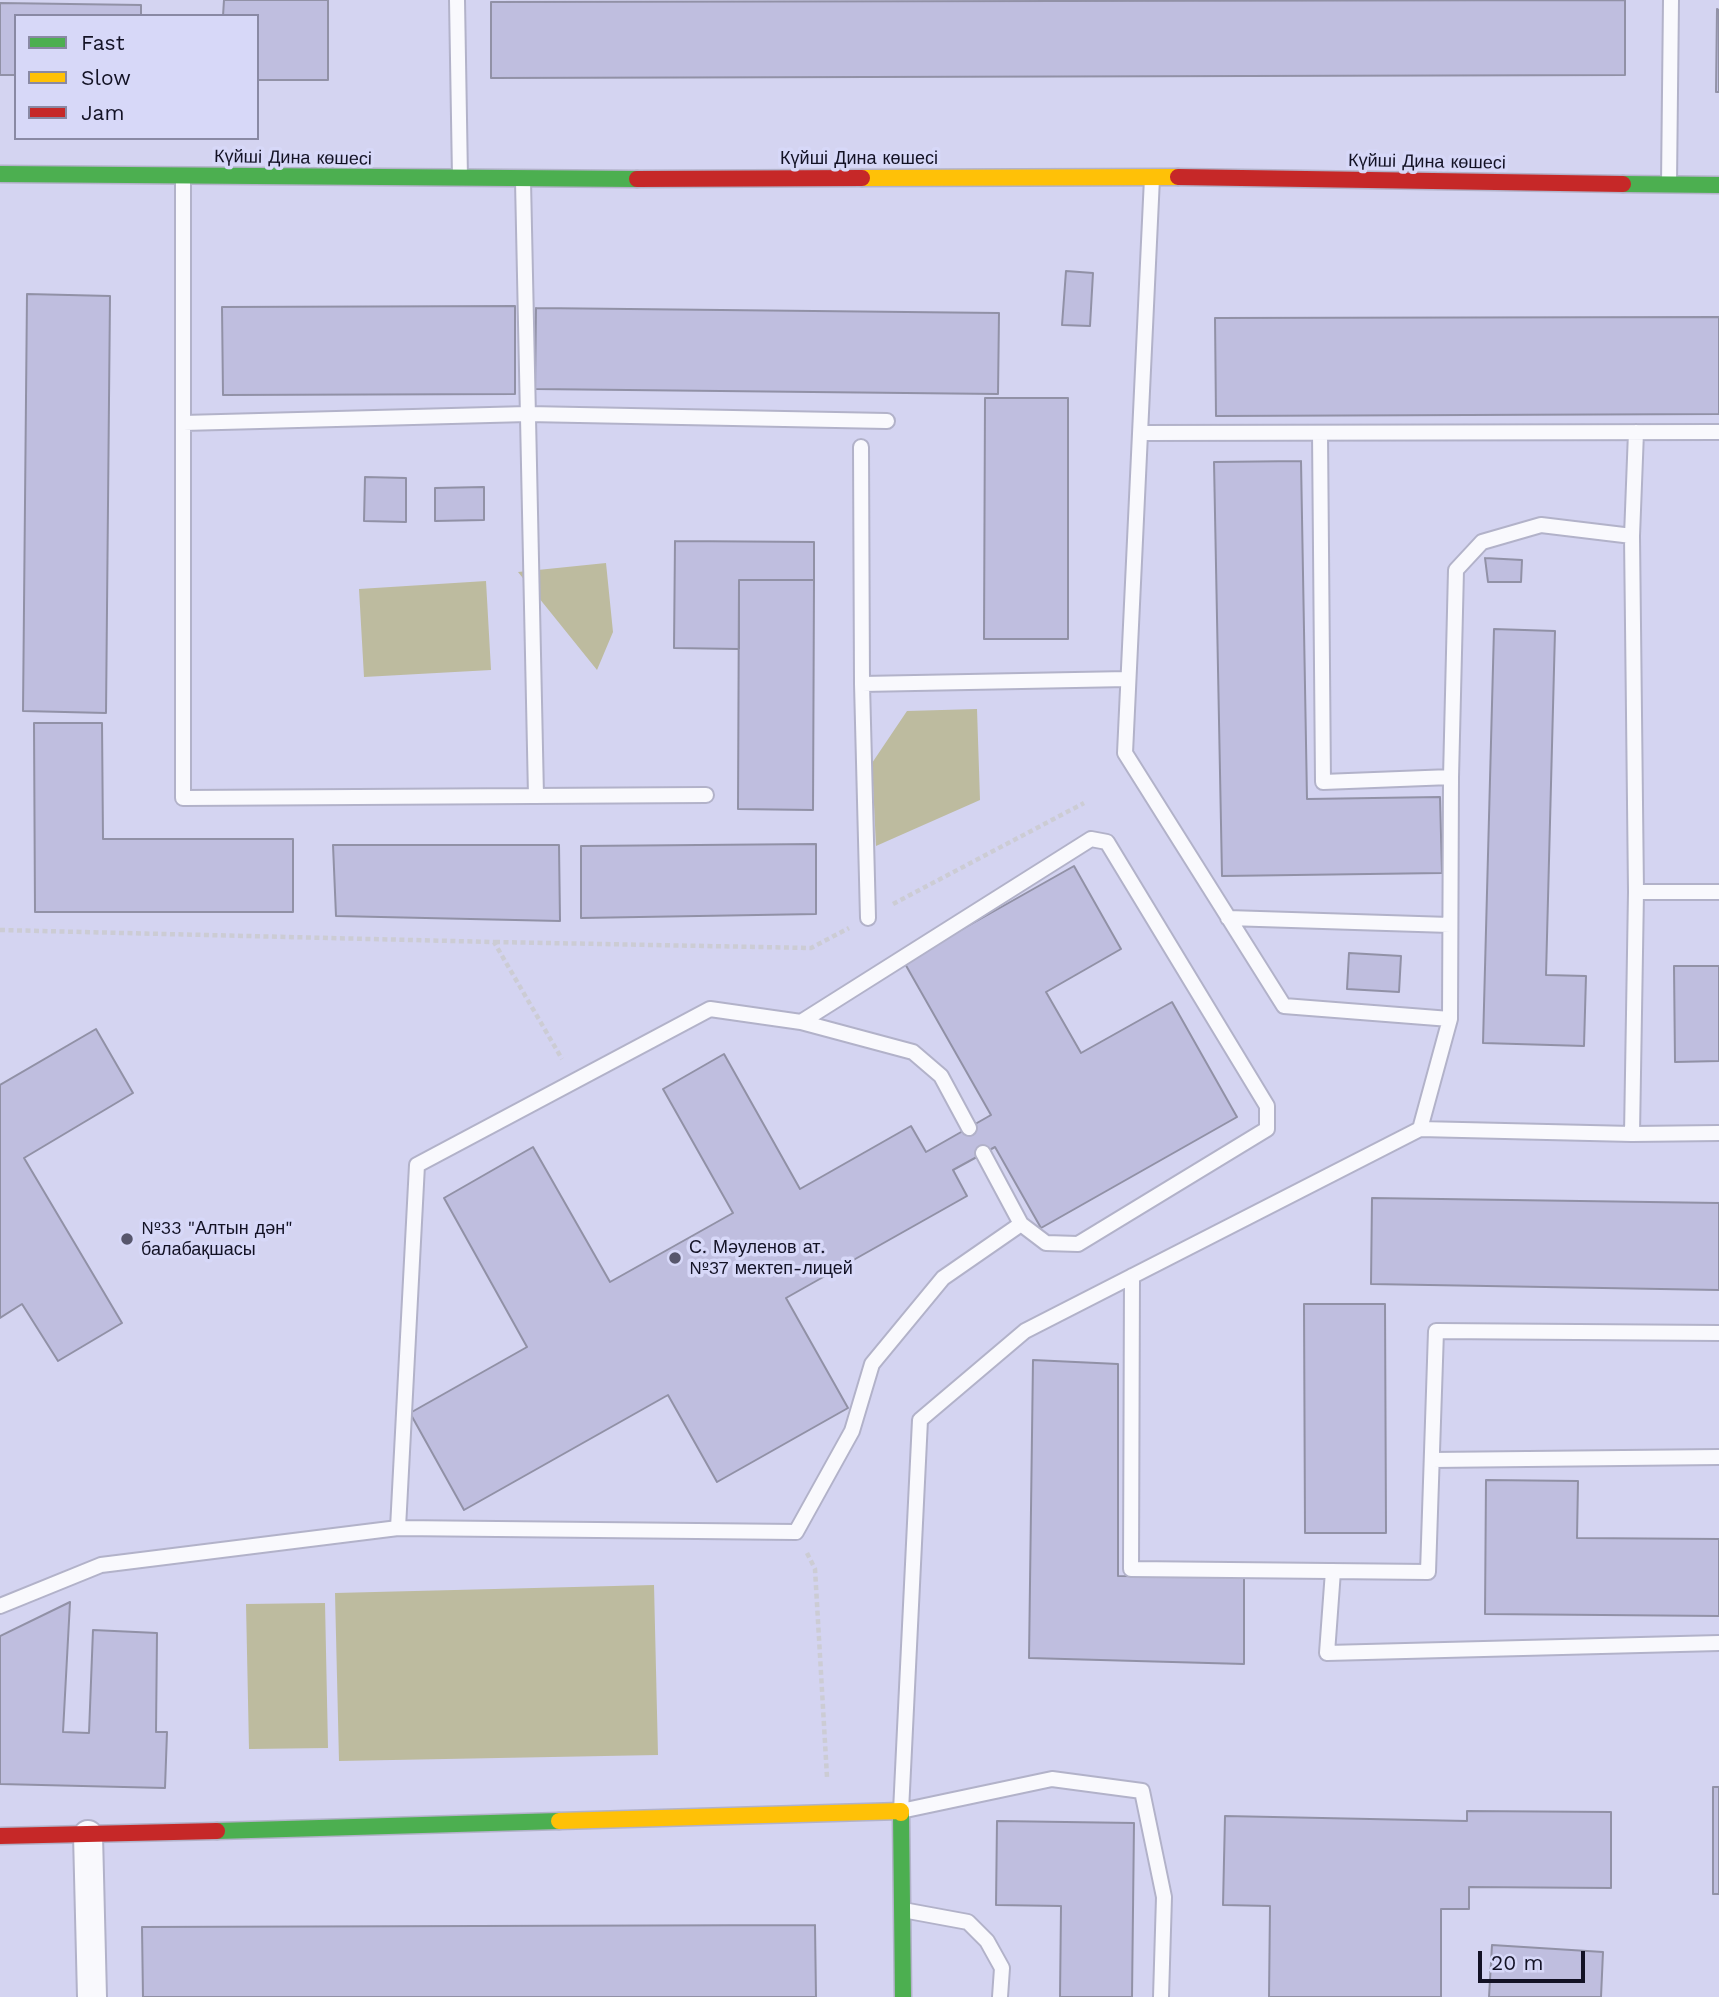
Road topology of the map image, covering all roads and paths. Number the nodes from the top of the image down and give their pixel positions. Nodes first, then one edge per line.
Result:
1 (457, 0) edge
2 (1671, 0) edge
3 (0, 174) edge
4 (183, 176) junction
5 (1152, 177) junction
6 (460, 178) junction
7 (523, 180) junction
8 (1669, 185) junction
9 (1719, 185) edge
10 (528, 414) junction
11 (887, 421) dead end
12 (183, 423) junction
13 (1636, 432) junction
14 (1719, 432) edge
15 (1140, 433) junction
16 (1320, 433) junction
17 (861, 447) dead end
18 (1632, 536) junction
19 (1128, 679) junction
20 (862, 684) junction
21 (1451, 778) junction
22 (706, 794) dead end
23 (537, 796) junction
24 (1084, 803) dead end
25 (1636, 892) junction
26 (1719, 892) edge
27 (868, 918) junction
28 (1228, 918) junction
29 (1451, 925) junction
30 (0, 930) edge
31 (494, 943) junction
32 (1450, 1019) junction
33 (801, 1022) junction
34 (575, 1081) junction
35 (970, 1128) dead end
36 (1420, 1129) junction
37 (1719, 1133) edge
38 (1632, 1134) junction
39 (983, 1153) dead end
40 (1021, 1224) junction
41 (1132, 1276) junction
42 (1719, 1333) edge
43 (1719, 1457) edge
44 (1432, 1460) junction
45 (398, 1528) junction
46 (796, 1532) junction
47 (1333, 1571) junction
48 (0, 1606) edge
49 (1719, 1643) edge
50 (901, 1811) junction
51 (829, 1812) junction
52 (88, 1835) junction
53 (0, 1836) edge
54 (902, 1910) junction
55 (92, 1997) edge
56 (903, 1997) edge
57 (1000, 1997) edge
58 (1161, 1997) edge

1 - 6 lane
2 - 8 lane
3 - 4 street, Күйші Дина көшесі
4 - 6 street, Күйші Дина көшесі
4 - 12 lane
5 - 7 street, Күйші Дина көшесі
5 - 8 street, Күйші Дина көшесі
5 - 15 lane
6 - 7 street, Күйші Дина көшесі
7 - 10 lane
8 - 9 street, Күйші Дина көшесі
10 - 11 lane
10 - 12 lane
10 - 23 lane
12 - 23 lane
13 - 14 lane
13 - 16 lane
13 - 18 lane
15 - 16 lane
15 - 19 lane
16 - 21 lane
17 - 20 lane
18 - 21 lane
18 - 25 lane
19 - 20 lane
19 - 28 lane
20 - 27 lane
21 - 29 lane
22 - 23 lane
24 - 27 path
25 - 26 lane
25 - 38 lane
27 - 31 path
28 - 29 lane
28 - 32 lane
29 - 32 lane
30 - 31 path
31 - 34 path
32 - 36 lane
33 - 34 lane
33 - 35 lane
33 - 40 lane
34 - 45 lane
36 - 38 lane
36 - 41 lane
37 - 38 lane
39 - 40 lane
40 - 46 lane
41 - 47 lane
41 - 50 lane
42 - 44 lane
43 - 44 lane
44 - 47 lane
45 - 46 lane
45 - 48 lane
46 - 51 path
47 - 49 lane
50 - 51 street
50 - 54 street
50 - 58 lane
51 - 52 street
52 - 53 street
52 - 55 street
54 - 56 street
54 - 57 lane

